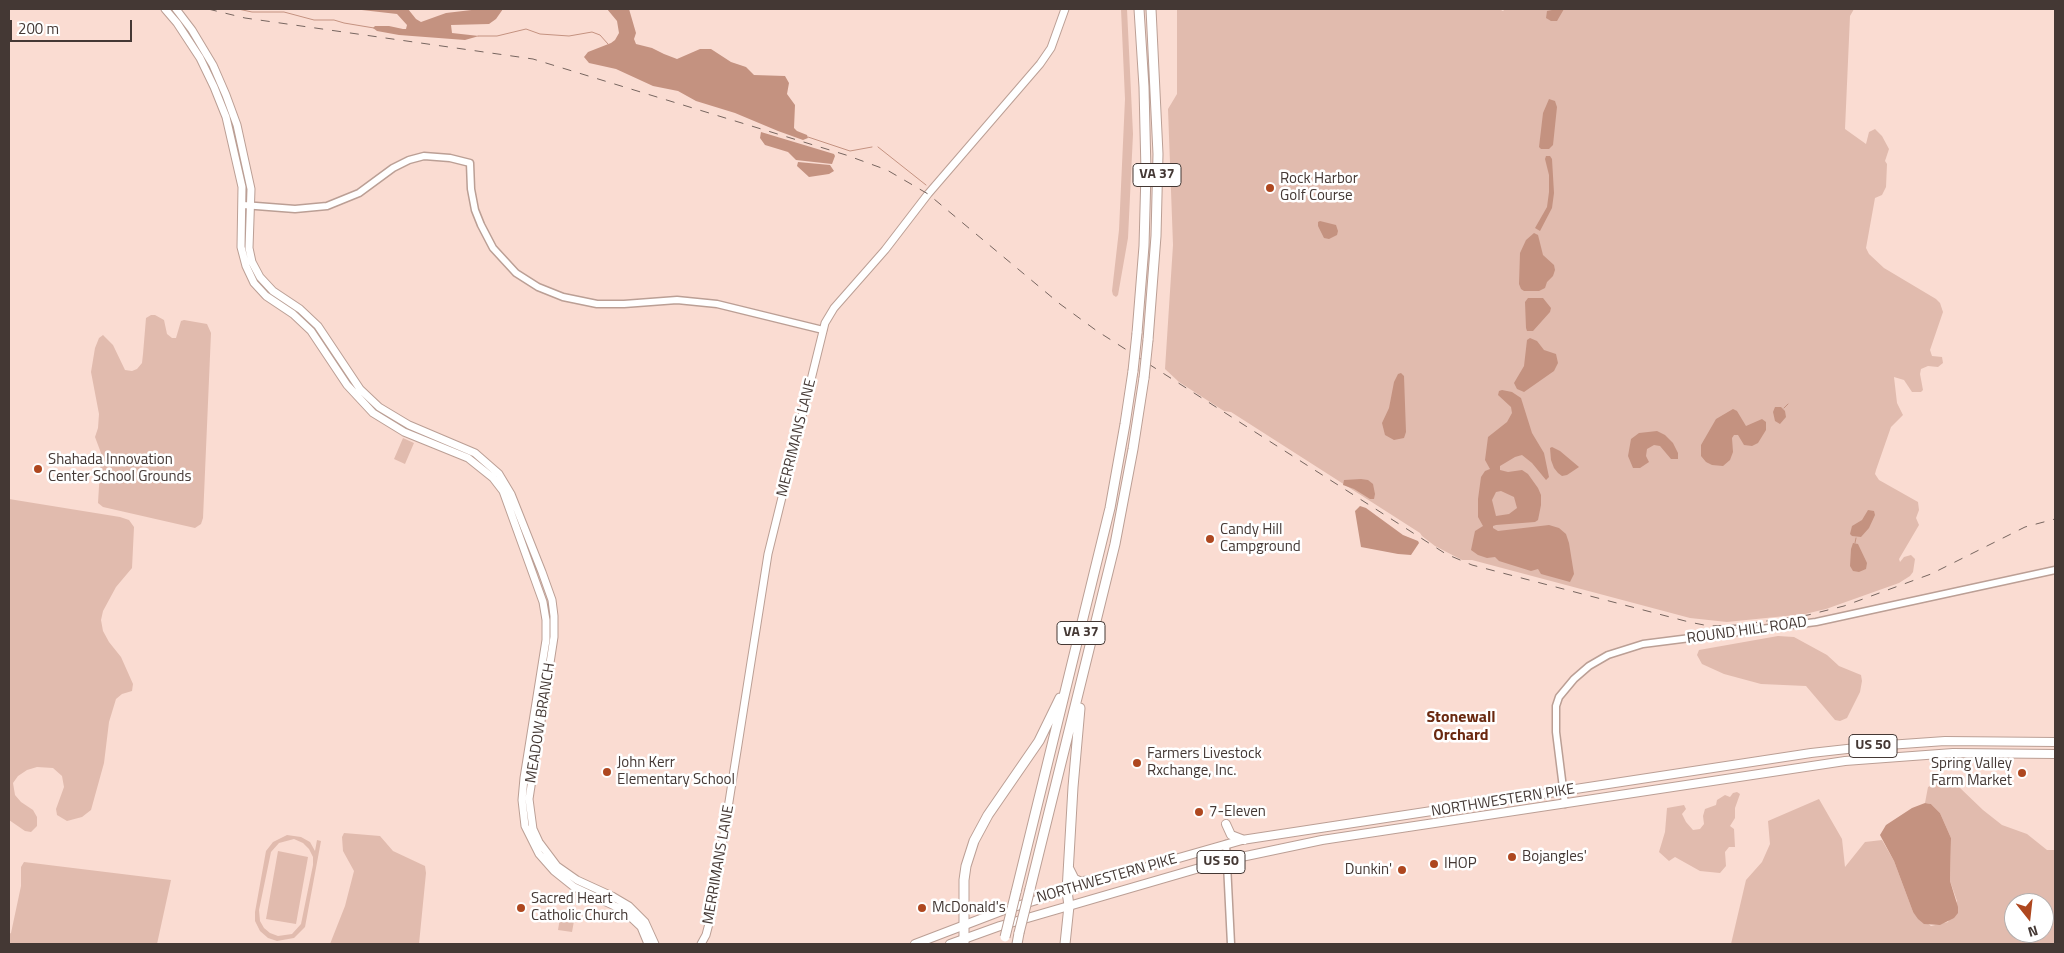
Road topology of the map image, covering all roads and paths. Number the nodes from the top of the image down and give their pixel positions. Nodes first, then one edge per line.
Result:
1 (165, 9) edge
2 (176, 9) edge
3 (1065, 9) edge
4 (1139, 9) edge
5 (1151, 9) edge
6 (247, 205) junction
7 (823, 330) junction
8 (482, 462) junction
9 (2055, 570) edge
10 (1081, 631) junction
11 (1092, 636) junction
12 (2055, 742) edge
13 (2055, 754) edge
14 (1564, 791) junction
15 (1565, 804) junction
16 (1388, 818) junction
17 (1226, 824) dead end
18 (1377, 832) junction
19 (1246, 840) junction
20 (1226, 844) junction
21 (1227, 860) junction
22 (1068, 862) junction
23 (1109, 878) junction
24 (1067, 891) junction
25 (1069, 906) junction
26 (963, 925) junction
27 (1005, 941) edge
28 (964, 942) edge
29 (648, 944) edge
30 (655, 944) edge
31 (702, 944) edge
32 (915, 944) edge
33 (950, 944) edge
34 (1017, 944) edge
35 (1065, 944) edge
36 (1231, 944) edge

1 - 6 main road
2 - 6 main road
3 - 7 main road, MERRIMANS LANE
4 - 10 highway, VA 37, bridge
5 - 11 highway, VA 37, bridge
6 - 7 street
6 - 8 main road
7 - 31 main road, MERRIMANS LANE
8 - 29 main road, MEADOW BRANCH
8 - 30 main road, MEADOW BRANCH
9 - 14 street, ROUND HILL ROAD
10 - 26 highway
10 - 27 highway, VA 37, bridge
11 - 22 highway
11 - 34 highway, VA 37, bridge
12 - 14 main road, NORTHWESTERN PIKE / US 50
13 - 15 main road, NORTHWESTERN PIKE / US 50
14 - 15 street, ROUND HILL ROAD
14 - 16 main road, NORTHWESTERN PIKE / US 50
15 - 18 main road, NORTHWESTERN PIKE / US 50
16 - 18 main road
16 - 19 main road, NORTHWESTERN PIKE / US 50
17 - 19 main road
18 - 21 main road, NORTHWESTERN PIKE / US 50
19 - 20 main road, NORTHWESTERN PIKE / US 50
20 - 21 street
20 - 23 main road, NORTHWESTERN PIKE / US 50
21 - 25 main road, NORTHWESTERN PIKE / US 50
21 - 36 street
22 - 23 highway
22 - 24 highway
23 - 24 main road, NORTHWESTERN PIKE / US 50
24 - 25 highway
24 - 26 main road, NORTHWESTERN PIKE / US 50
25 - 28 main road, NORTHWESTERN PIKE / US 50
25 - 35 highway
26 - 28 highway
26 - 32 main road, US 50
28 - 33 main road, US 50

